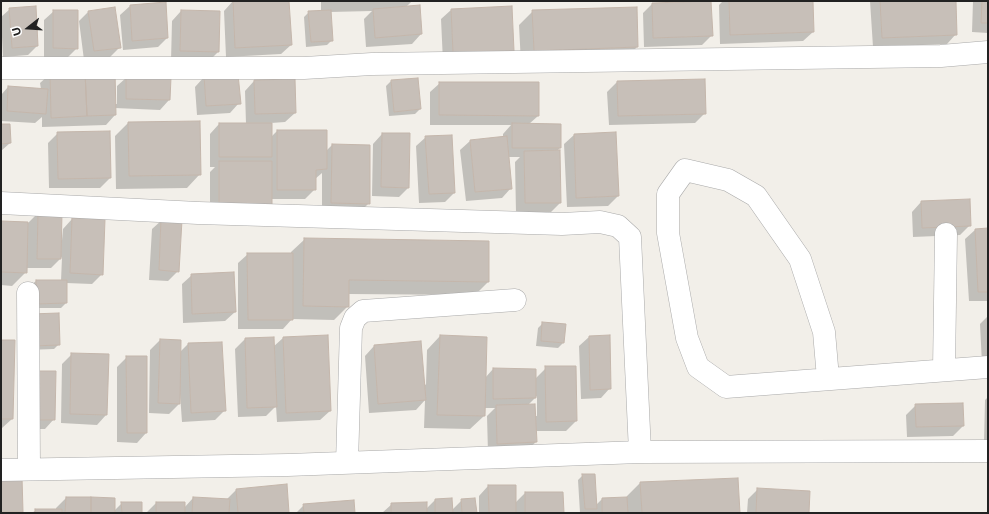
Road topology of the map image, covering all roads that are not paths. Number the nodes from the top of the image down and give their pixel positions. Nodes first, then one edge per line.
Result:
1 (988, 52) edge
2 (1, 68) edge
3 (1, 203) edge
4 (946, 234) dead end
5 (28, 293) dead end
6 (515, 300) dead end
7 (988, 367) edge
8 (944, 369) junction
9 (828, 378) junction
10 (988, 451) edge
11 (640, 452) junction
12 (347, 463) junction
13 (1, 470) edge
14 (29, 470) junction

1 - 2 street
3 - 11 street
4 - 8 street
5 - 14 street
6 - 12 street
7 - 8 street
8 - 9 street
9 - 9 street
10 - 11 street
11 - 12 street
12 - 14 street
13 - 14 street

